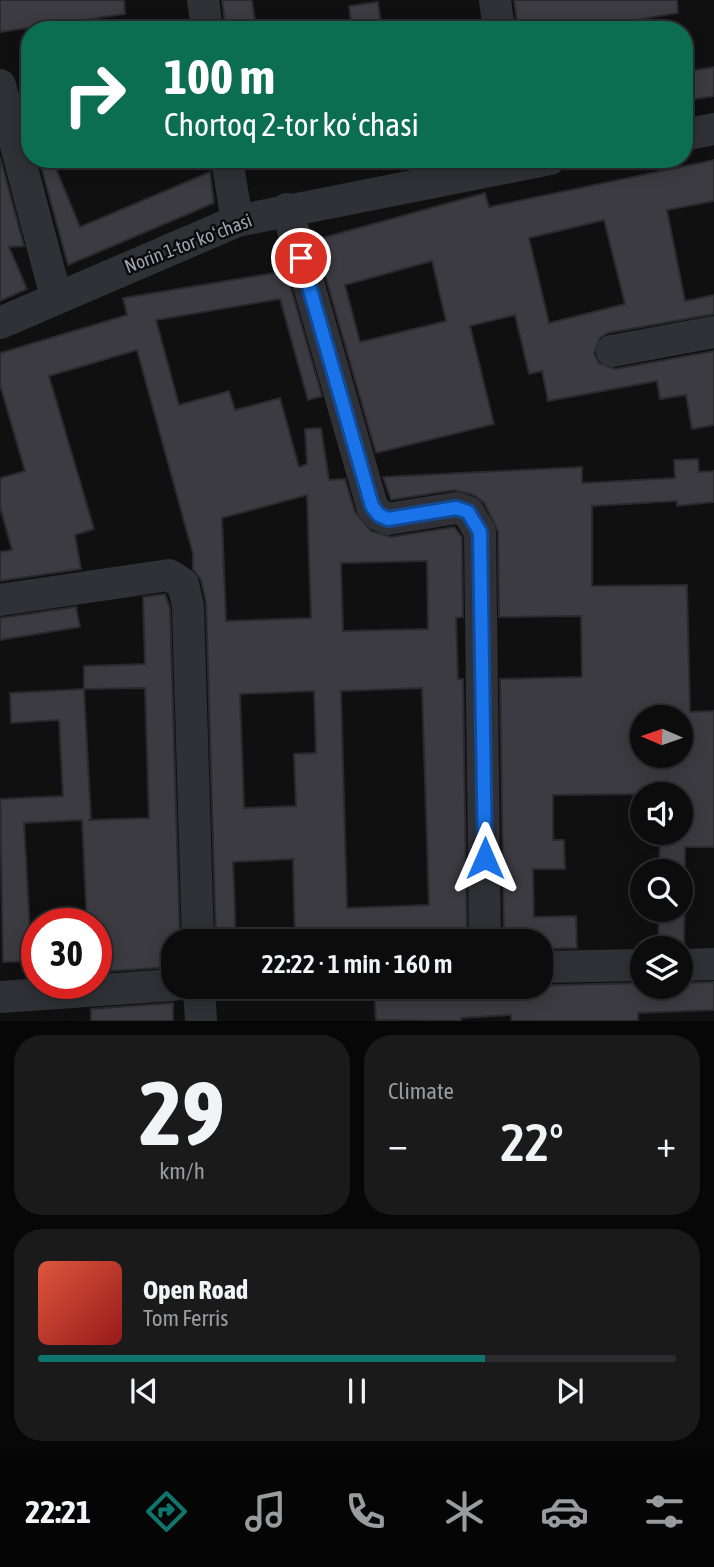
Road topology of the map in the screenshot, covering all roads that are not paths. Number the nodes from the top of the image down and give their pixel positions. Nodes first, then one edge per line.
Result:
1 (203, 0) edge
2 (495, 0) edge
3 (206, 21) edge
4 (498, 21) edge
5 (0, 85) edge
6 (714, 129) edge
7 (693, 133) edge
8 (21, 164) edge
9 (22, 168) edge
10 (228, 168) edge
11 (495, 168) edge
12 (287, 209) junction
13 (237, 220) junction
14 (56, 297) junction
15 (0, 323) edge
16 (714, 332) edge
17 (612, 351) dead end
18 (0, 600) edge
19 (198, 929) edge
20 (485, 929) edge
21 (714, 964) edge
22 (630, 965) edge
23 (693, 965) edge
24 (553, 967) edge
25 (161, 986) edge
26 (0, 997) edge
27 (200, 999) edge
28 (2, 1021) edge
29 (201, 1021) edge

1 - 3 street
2 - 4 street
5 - 8 street
6 - 7 street
9 - 14 street
10 - 13 street
11 - 12 street, Norin 1-tor koʻchasi
12 - 13 street, Norin 1-tor koʻchasi
12 - 20 street
13 - 14 street, Norin 1-tor koʻchasi
14 - 15 street, Norin 1-tor koʻchasi
16 - 17 street
18 - 19 street
21 - 23 street
22 - 24 street
25 - 26 street
26 - 28 street
27 - 29 street

